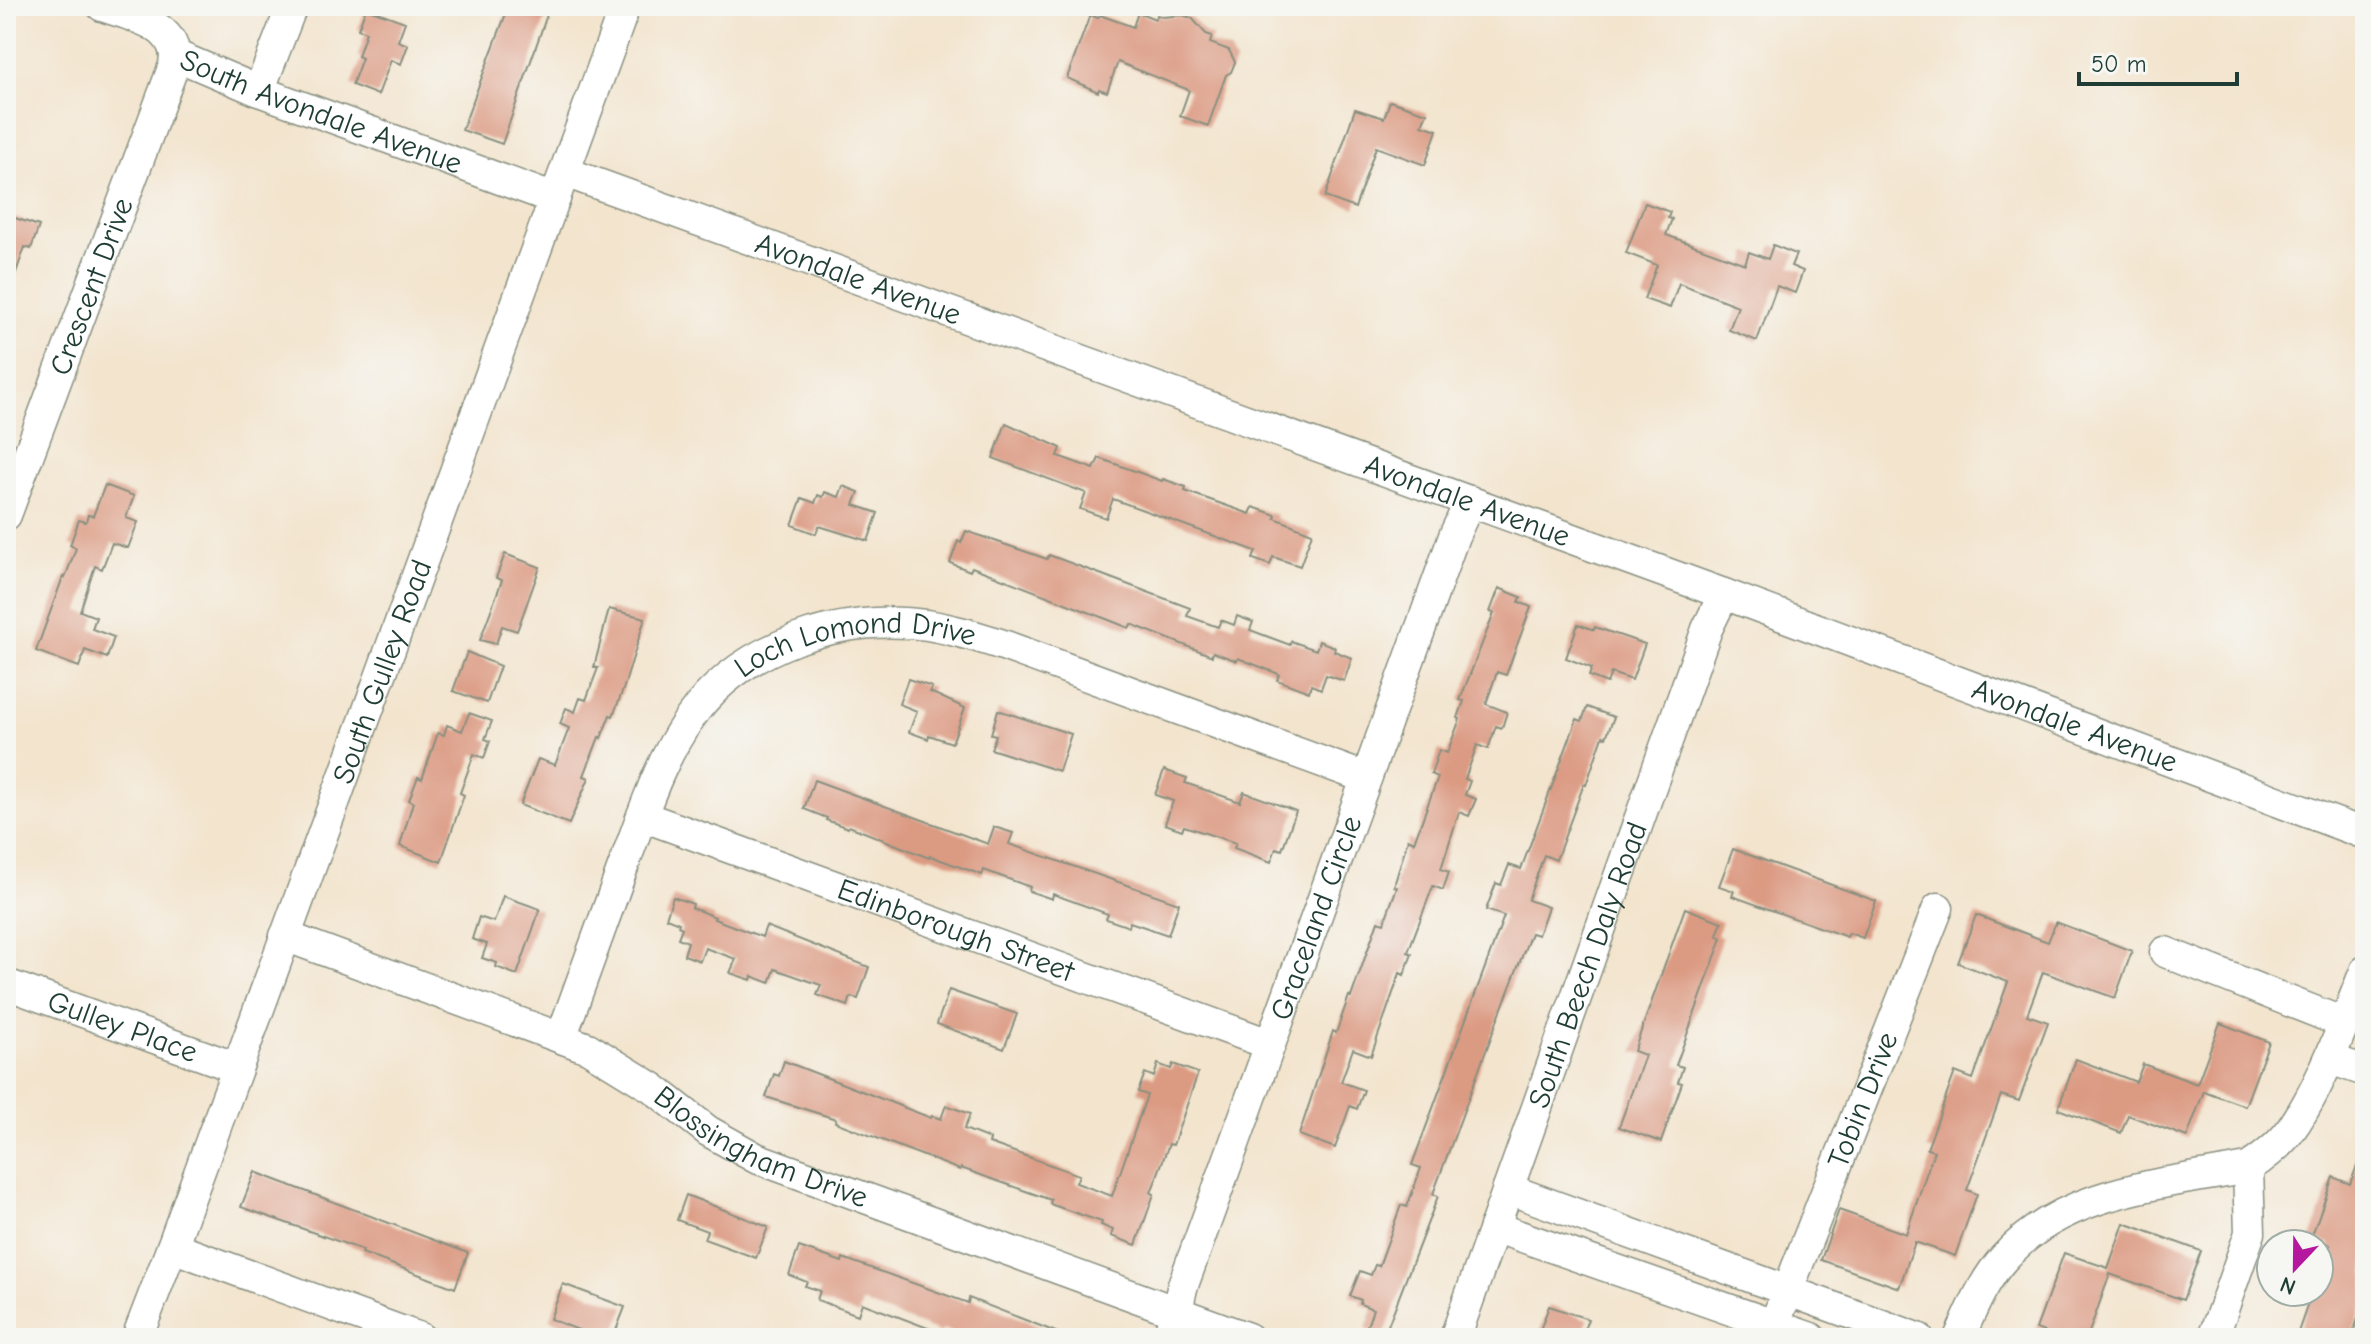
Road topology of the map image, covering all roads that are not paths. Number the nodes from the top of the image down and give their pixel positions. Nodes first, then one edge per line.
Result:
1 (102, 6) edge
2 (292, 6) edge
3 (625, 6) edge
4 (175, 55) junction
5 (259, 91) junction
6 (560, 185) junction
7 (1470, 501) junction
8 (6, 515) edge
9 (1724, 594) junction
10 (1366, 778) junction
11 (642, 816) junction
12 (2365, 834) edge
13 (1938, 908) dead end
14 (285, 936) junction
15 (2165, 952) dead end
16 (2365, 971) edge
17 (6, 984) edge
18 (2351, 1006) dead end
19 (561, 1038) junction
20 (1269, 1044) junction
21 (2330, 1059) junction
22 (237, 1068) junction
23 (2365, 1071) edge
24 (2248, 1168) junction
25 (1508, 1189) junction
26 (1494, 1227) junction
27 (172, 1247) junction
28 (1787, 1290) junction
29 (1172, 1325) edge
30 (1771, 1331) edge
31 (137, 1338) edge
32 (420, 1338) edge
33 (1248, 1338) edge
34 (1455, 1338) edge
35 (1811, 1338) edge
36 (1918, 1338) edge
37 (1959, 1338) edge
38 (2213, 1338) edge

1 - 4 street, South Avondale Avenue
2 - 5 street
3 - 6 street, South Gulley Road
4 - 5 street, South Avondale Avenue
4 - 8 street, Crescent Drive
5 - 6 street, South Avondale Avenue
6 - 7 street, Avondale Avenue
6 - 14 street, South Gulley Road
7 - 9 street, Avondale Avenue
7 - 10 street, Graceland Circle
9 - 12 street, Avondale Avenue
9 - 25 street, South Beech Daly Road
10 - 11 street, Loch Lomond Drive
10 - 20 street, Graceland Circle
11 - 19 street, Loch Lomond Drive
11 - 20 street, Edinborough Street
13 - 28 street, Tobin Drive
14 - 19 street, Blossingham Drive
14 - 22 street, South Gulley Road
15 - 21 street
16 - 18 street
17 - 22 street, Gulley Place
19 - 29 street, Blossingham Drive
20 - 29 street, Graceland Circle
21 - 23 street
21 - 24 street
22 - 27 street, South Gulley Road
24 - 37 street
24 - 38 street
25 - 26 street, South Beech Daly Road
25 - 28 street
26 - 30 street
26 - 34 street, South Beech Daly Road
27 - 31 street, South Gulley Road
27 - 32 street
28 - 30 street, Tobin Drive
28 - 36 street
29 - 33 street, Blossingham Drive
30 - 35 street

